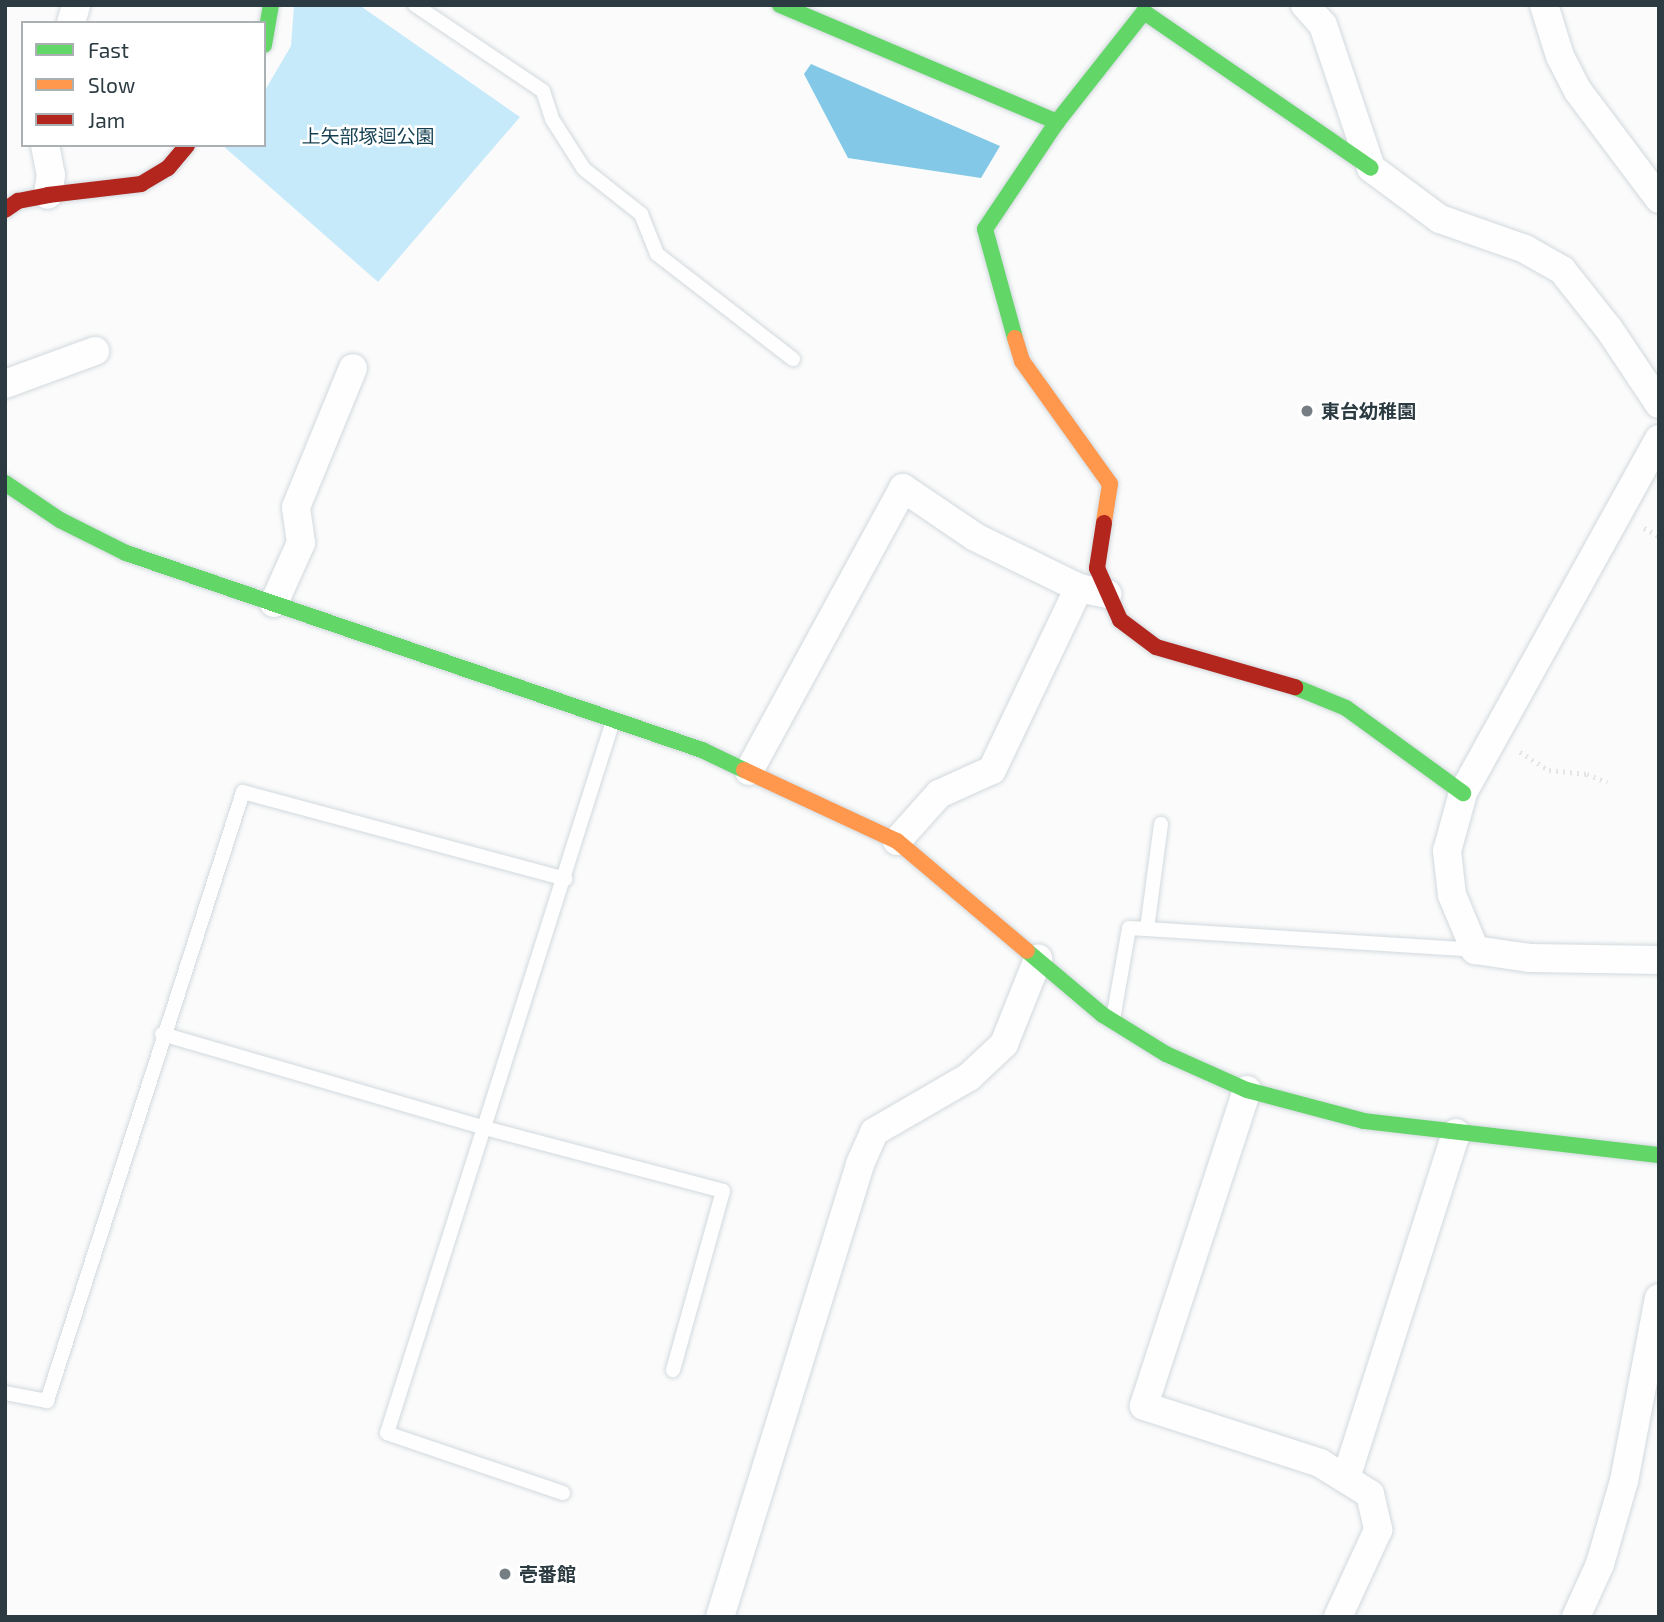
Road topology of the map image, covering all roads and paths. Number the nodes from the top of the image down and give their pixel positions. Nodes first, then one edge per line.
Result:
1 (271, 5) edge
2 (415, 5) edge
3 (780, 5) edge
4 (1304, 5) edge
5 (1544, 5) edge
6 (266, 34) edge
7 (1057, 122) junction
8 (45, 147) edge
9 (185, 147) edge
10 (1371, 168) junction
11 (48, 195) junction
12 (1659, 199) edge
13 (5, 210) edge
14 (96, 351) dead end
15 (793, 359) dead end
16 (353, 368) dead end
17 (5, 384) edge
18 (1659, 404) edge
19 (1659, 439) edge
20 (5, 483) edge
21 (1079, 588) junction
22 (1107, 594) junction
23 (274, 603) junction
24 (614, 719) junction
25 (1494, 736) junction
26 (749, 771) junction
27 (1607, 782) dead end
28 (1463, 793) junction
29 (1161, 824) dead end
30 (897, 841) junction
31 (565, 879) junction
32 (1147, 929) junction
33 (1475, 950) junction
34 (1038, 960) junction
35 (1659, 960) edge
36 (1113, 1021) junction
37 (162, 1034) junction
38 (1247, 1090) junction
39 (485, 1128) junction
40 (1456, 1133) junction
41 (1659, 1155) edge
42 (1659, 1298) edge
43 (673, 1370) dead end
44 (5, 1393) edge
45 (1346, 1478) junction
46 (563, 1493) dead end
47 (720, 1617) edge
48 (1338, 1617) edge
49 (1576, 1617) edge

1 - 6 street
2 - 15 lane
3 - 7 street
4 - 10 street
5 - 12 street
7 - 10 street
7 - 22 street
8 - 11 street
9 - 11 street
10 - 18 street
11 - 13 street
14 - 17 street
16 - 23 street
19 - 25 street
20 - 23 street
21 - 22 street
21 - 26 street
21 - 30 street
22 - 28 street
23 - 24 street
24 - 26 street
24 - 31 lane
25 - 27 path
25 - 28 street
26 - 30 street
28 - 33 street
29 - 32 lane
30 - 34 street
31 - 37 lane
31 - 39 lane
32 - 33 lane
32 - 36 lane
33 - 35 street
34 - 36 street
34 - 47 street
36 - 38 street
37 - 39 lane
37 - 44 lane
38 - 40 street
38 - 45 street
39 - 43 lane
39 - 46 lane
40 - 41 street
40 - 45 street
42 - 49 street
45 - 48 street

